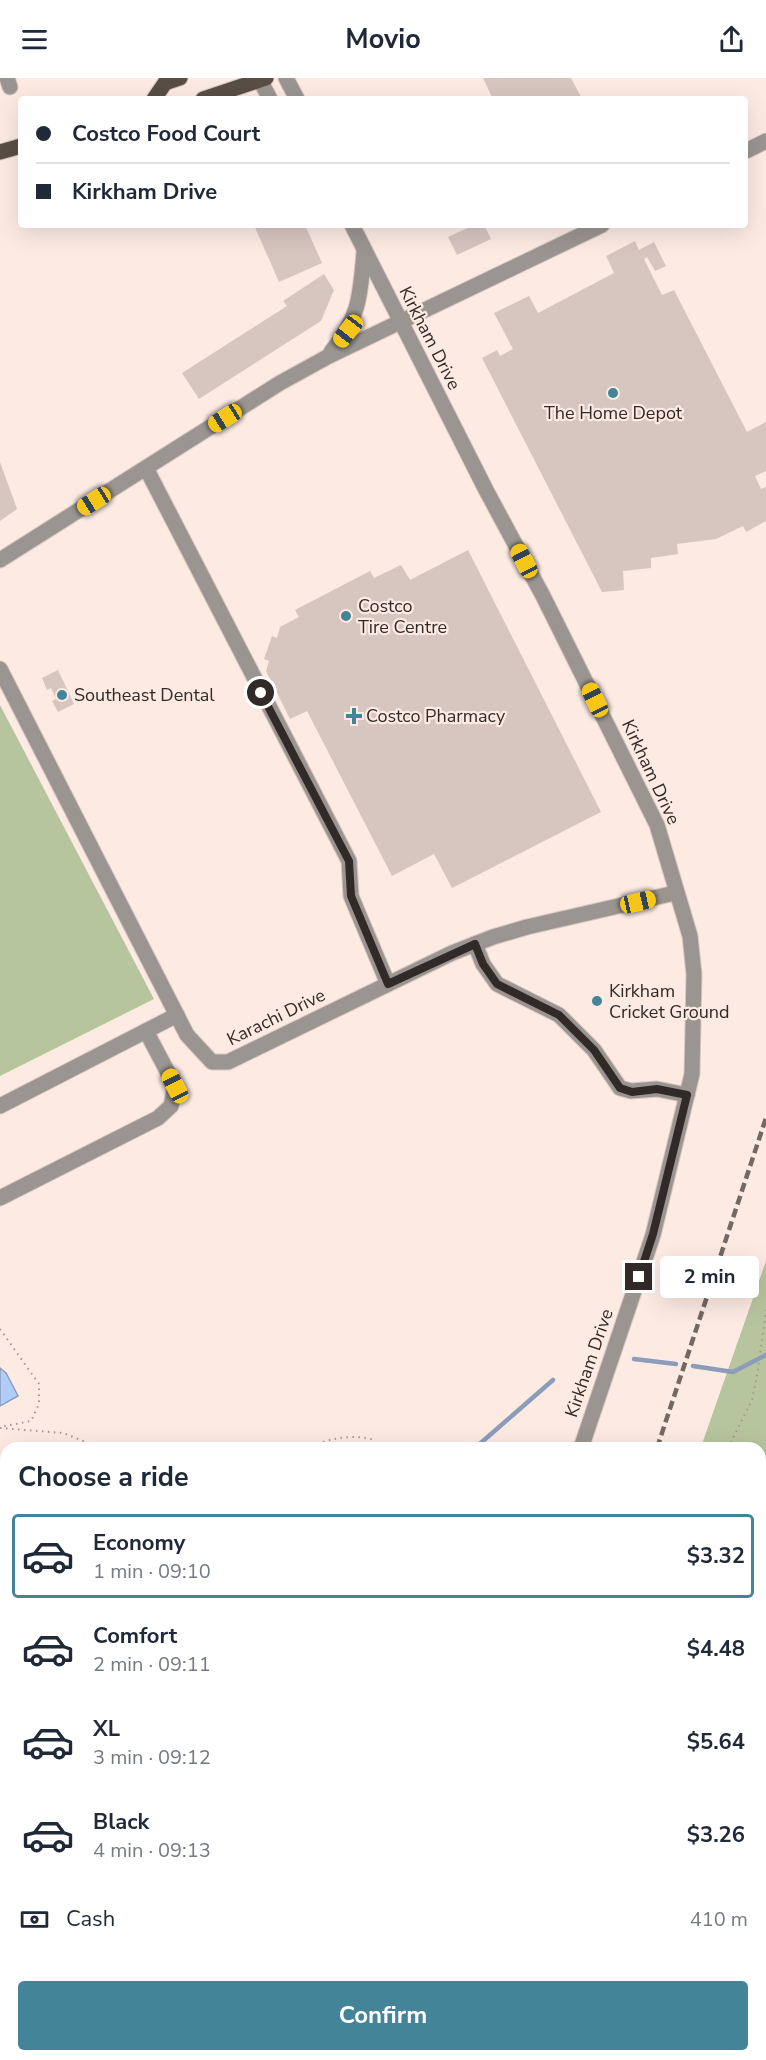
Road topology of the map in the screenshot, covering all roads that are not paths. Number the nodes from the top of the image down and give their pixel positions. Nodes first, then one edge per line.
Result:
1 (180, 78) edge
2 (286, 78) edge
3 (262, 79) edge
4 (156, 96) edge
5 (212, 96) edge
6 (269, 96) edge
7 (295, 96) edge
8 (766, 141) edge
9 (18, 147) edge
10 (748, 150) edge
11 (0, 153) edge
12 (353, 228) edge
13 (596, 228) edge
14 (364, 252) junction
15 (399, 321) junction
16 (329, 356) junction
17 (146, 468) junction
18 (0, 560) edge
19 (0, 669) edge
20 (675, 893) junction
21 (475, 944) junction
22 (388, 984) junction
23 (177, 1015) junction
24 (146, 1031) junction
25 (687, 1095) junction
26 (0, 1106) edge
27 (0, 1198) edge
28 (584, 1442) edge

1 - 4 main road
2 - 7 street
3 - 5 main road
3 - 6 street
8 - 10 street
9 - 11 main road
12 - 14 street, Kirkham Drive
13 - 15 street
14 - 15 street, Kirkham Drive
14 - 16 street
15 - 16 street
15 - 20 street, Kirkham Drive
16 - 17 street
17 - 18 street
17 - 22 street
19 - 23 street, Karachi Drive
20 - 21 street, Karachi Drive
20 - 25 street, Kirkham Drive
21 - 22 street, Karachi Drive
21 - 25 street
22 - 23 street, Karachi Drive
23 - 24 street
24 - 26 street
24 - 27 street
25 - 28 street, Kirkham Drive

